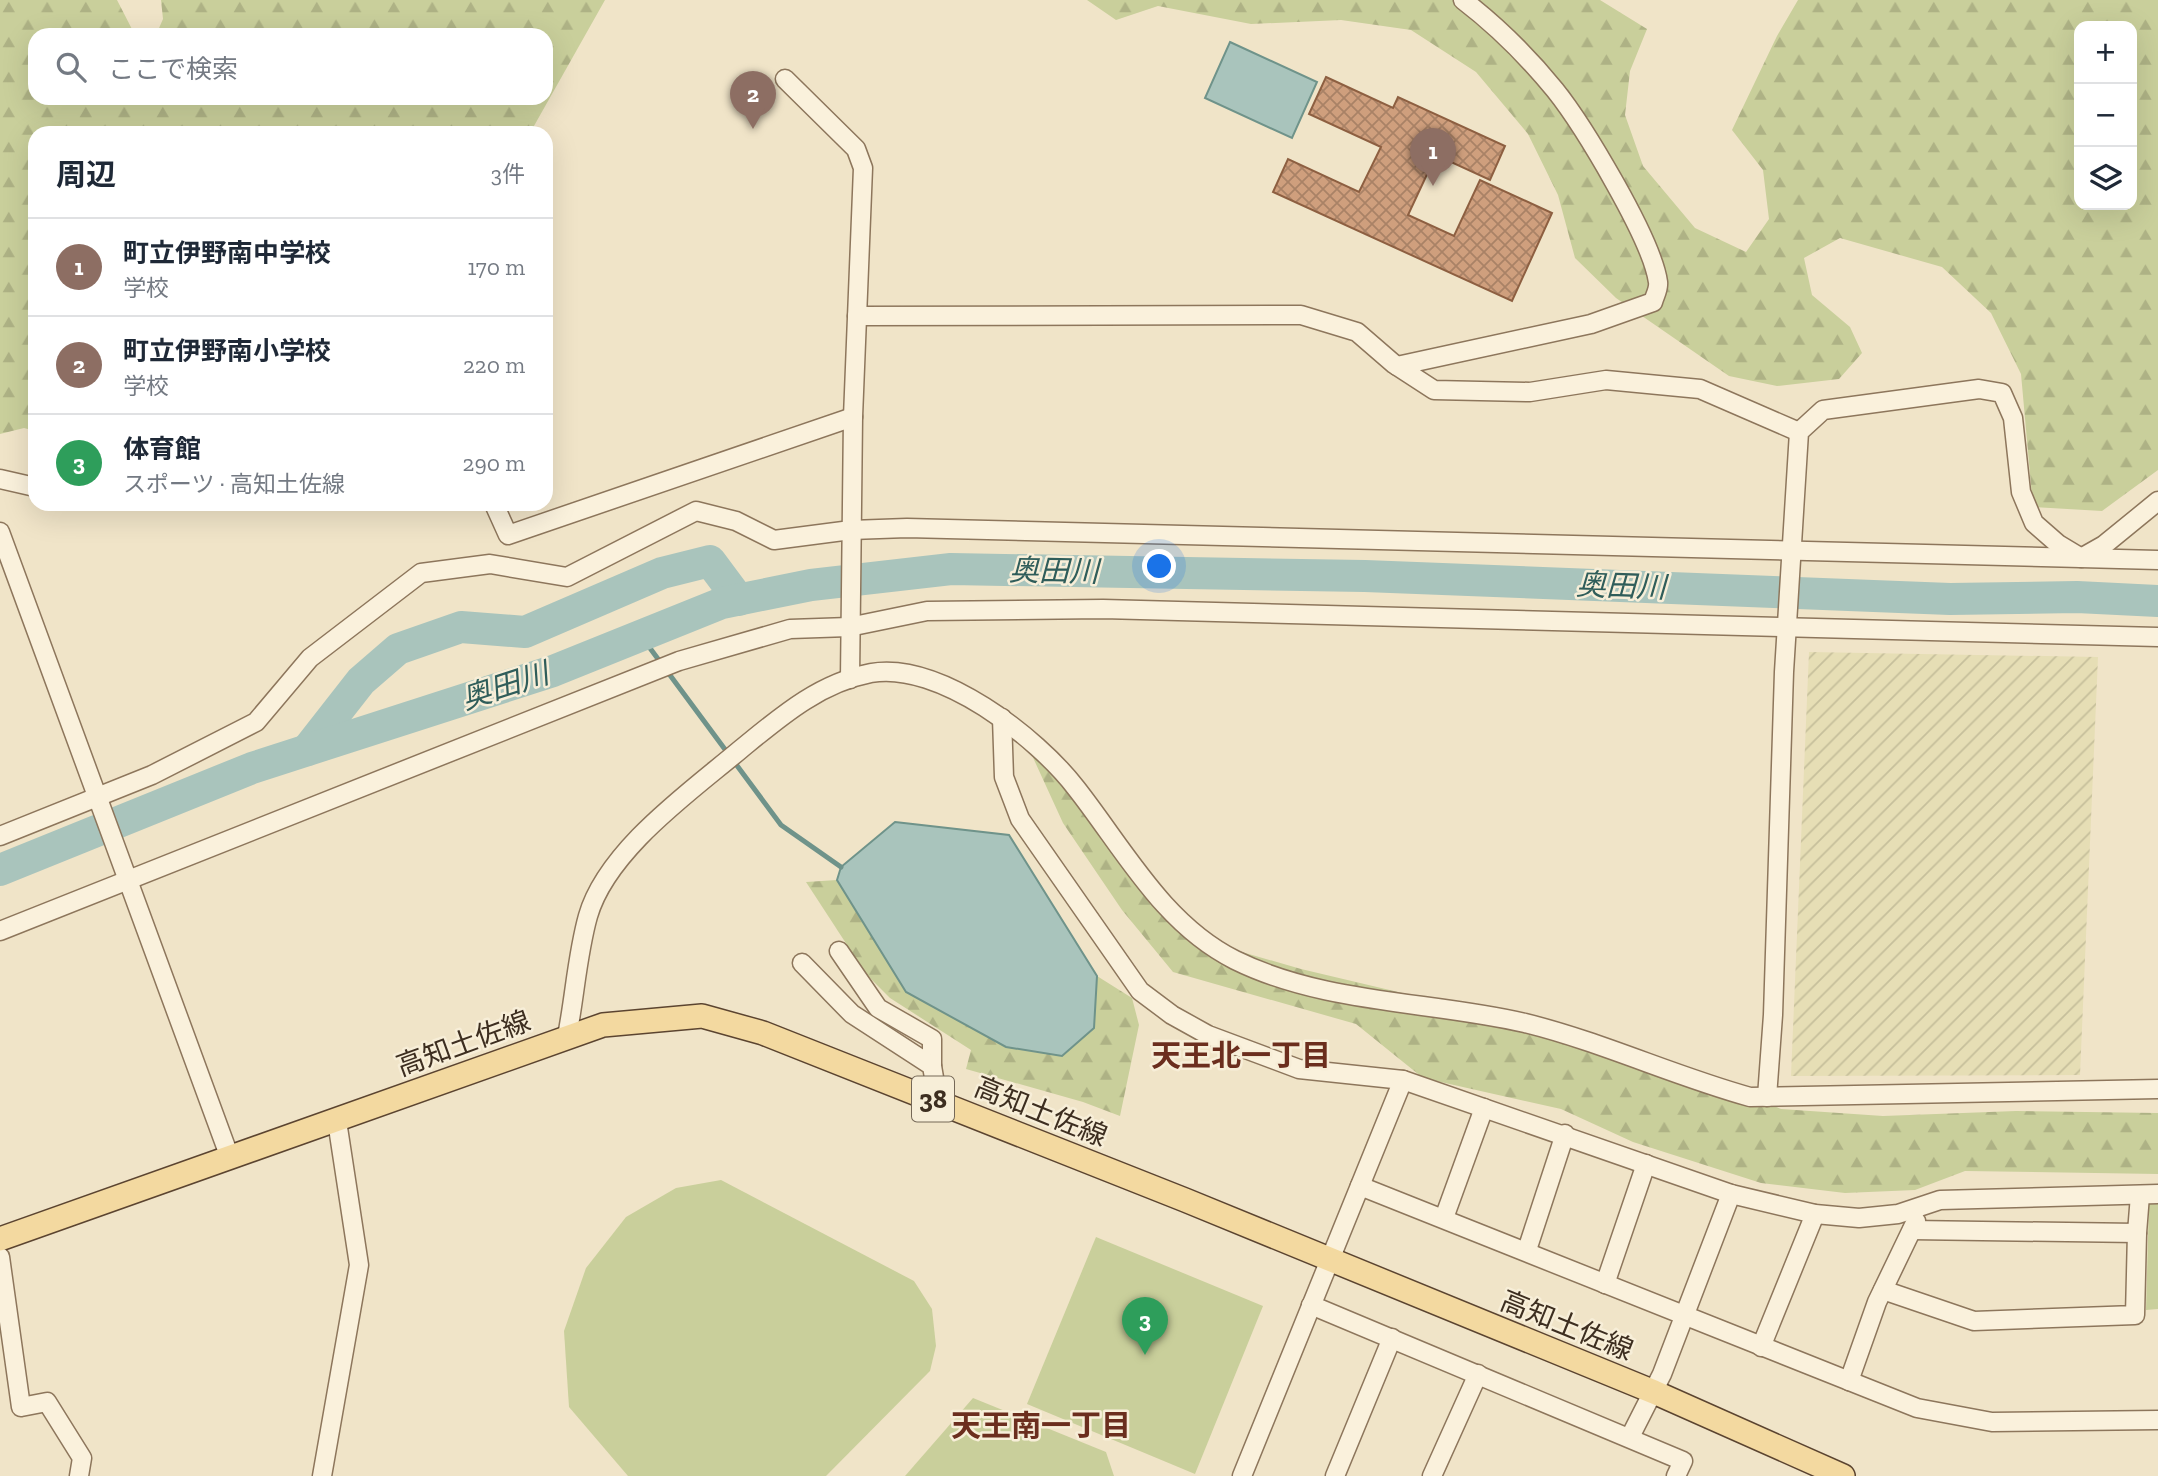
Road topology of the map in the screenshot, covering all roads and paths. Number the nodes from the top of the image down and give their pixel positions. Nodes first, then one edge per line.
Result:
1 (1463, 0) edge
2 (785, 79) dead end
3 (857, 316) junction
4 (1397, 366) junction
5 (853, 417) junction
6 (1799, 432) junction
7 (0, 479) edge
8 (28, 485) edge
9 (2158, 501) edge
10 (497, 511) edge
11 (851, 530) junction
12 (0, 532) edge
13 (1793, 552) junction
14 (2081, 558) junction
15 (2158, 560) edge
16 (849, 627) junction
17 (1787, 627) junction
18 (2158, 637) edge
19 (850, 680) junction
20 (1002, 718) junction
21 (98, 798) junction
22 (0, 836) edge
23 (127, 882) junction
24 (0, 931) edge
25 (839, 951) dead end
26 (802, 963) dead end
27 (567, 1036) junction
28 (932, 1066) junction
29 (1403, 1080) junction
30 (2158, 1089) edge
31 (1767, 1097) junction
32 (938, 1101) junction
33 (1484, 1108) junction
34 (337, 1121) junction
35 (1565, 1134) junction
36 (230, 1158) junction
37 (1646, 1164) junction
38 (1360, 1186) junction
39 (1731, 1194) junction
40 (2158, 1194) edge
41 (2140, 1195) junction
42 (1924, 1206) junction
43 (1815, 1214) junction
44 (1444, 1218) junction
45 (1912, 1230) junction
46 (2137, 1233) junction
47 (0, 1239) edge
48 (1527, 1250) junction
49 (0, 1257) edge
50 (1328, 1260) junction
51 (1605, 1284) junction
52 (1883, 1290) junction
53 (1311, 1305) junction
54 (1685, 1318) junction
55 (1392, 1338) junction
56 (1760, 1347) junction
57 (1478, 1374) junction
58 (1849, 1381) junction
59 (1654, 1392) junction
60 (2158, 1420) edge
61 (1630, 1437) junction
62 (79, 1476) edge
63 (322, 1476) edge
64 (1242, 1476) edge
65 (1335, 1476) edge
66 (1432, 1476) edge
67 (1676, 1476) edge
68 (1843, 1476) edge

1 - 4 street
2 - 3 street
3 - 4 street
3 - 5 street
4 - 6 street
5 - 10 street
5 - 11 street
6 - 13 street
6 - 14 street
7 - 8 street
9 - 14 street
11 - 13 street
11 - 16 street
11 - 21 street
12 - 21 street
13 - 14 street
13 - 17 street
14 - 15 street
16 - 17 street
16 - 19 street
16 - 23 street
17 - 18 street
17 - 31 street
19 - 20 street
19 - 27 street
20 - 29 street
20 - 31 street
21 - 22 street
21 - 23 street
23 - 24 street
23 - 36 street
25 - 28 street
26 - 28 street
27 - 32 main road, 高知土佐線 / 38
27 - 34 main road, 高知土佐線 / 38
28 - 32 street
29 - 33 street
29 - 38 street
30 - 31 street
32 - 50 main road, 高知土佐線 / 38
33 - 35 street
33 - 44 street
34 - 36 main road, 高知土佐線 / 38
34 - 63 street
35 - 37 street
35 - 48 street
36 - 47 main road, 高知土佐線 / 38
37 - 39 street
37 - 51 street
38 - 44 street
38 - 50 street
39 - 43 street
39 - 54 street
40 - 41 street
41 - 42 street
41 - 46 street
42 - 43 street
42 - 45 street
43 - 56 street
44 - 48 street
45 - 46 street
45 - 52 street
46 - 52 street
48 - 51 street
49 - 62 street
50 - 53 street
50 - 59 main road, 高知土佐線 / 38
51 - 54 street
52 - 58 street
53 - 55 street
53 - 64 street
54 - 56 street
54 - 59 street
55 - 57 street
55 - 65 street
56 - 58 street
57 - 61 street
57 - 66 street
58 - 60 street
59 - 61 street
59 - 68 main road, 高知土佐線 / 38
61 - 67 street

